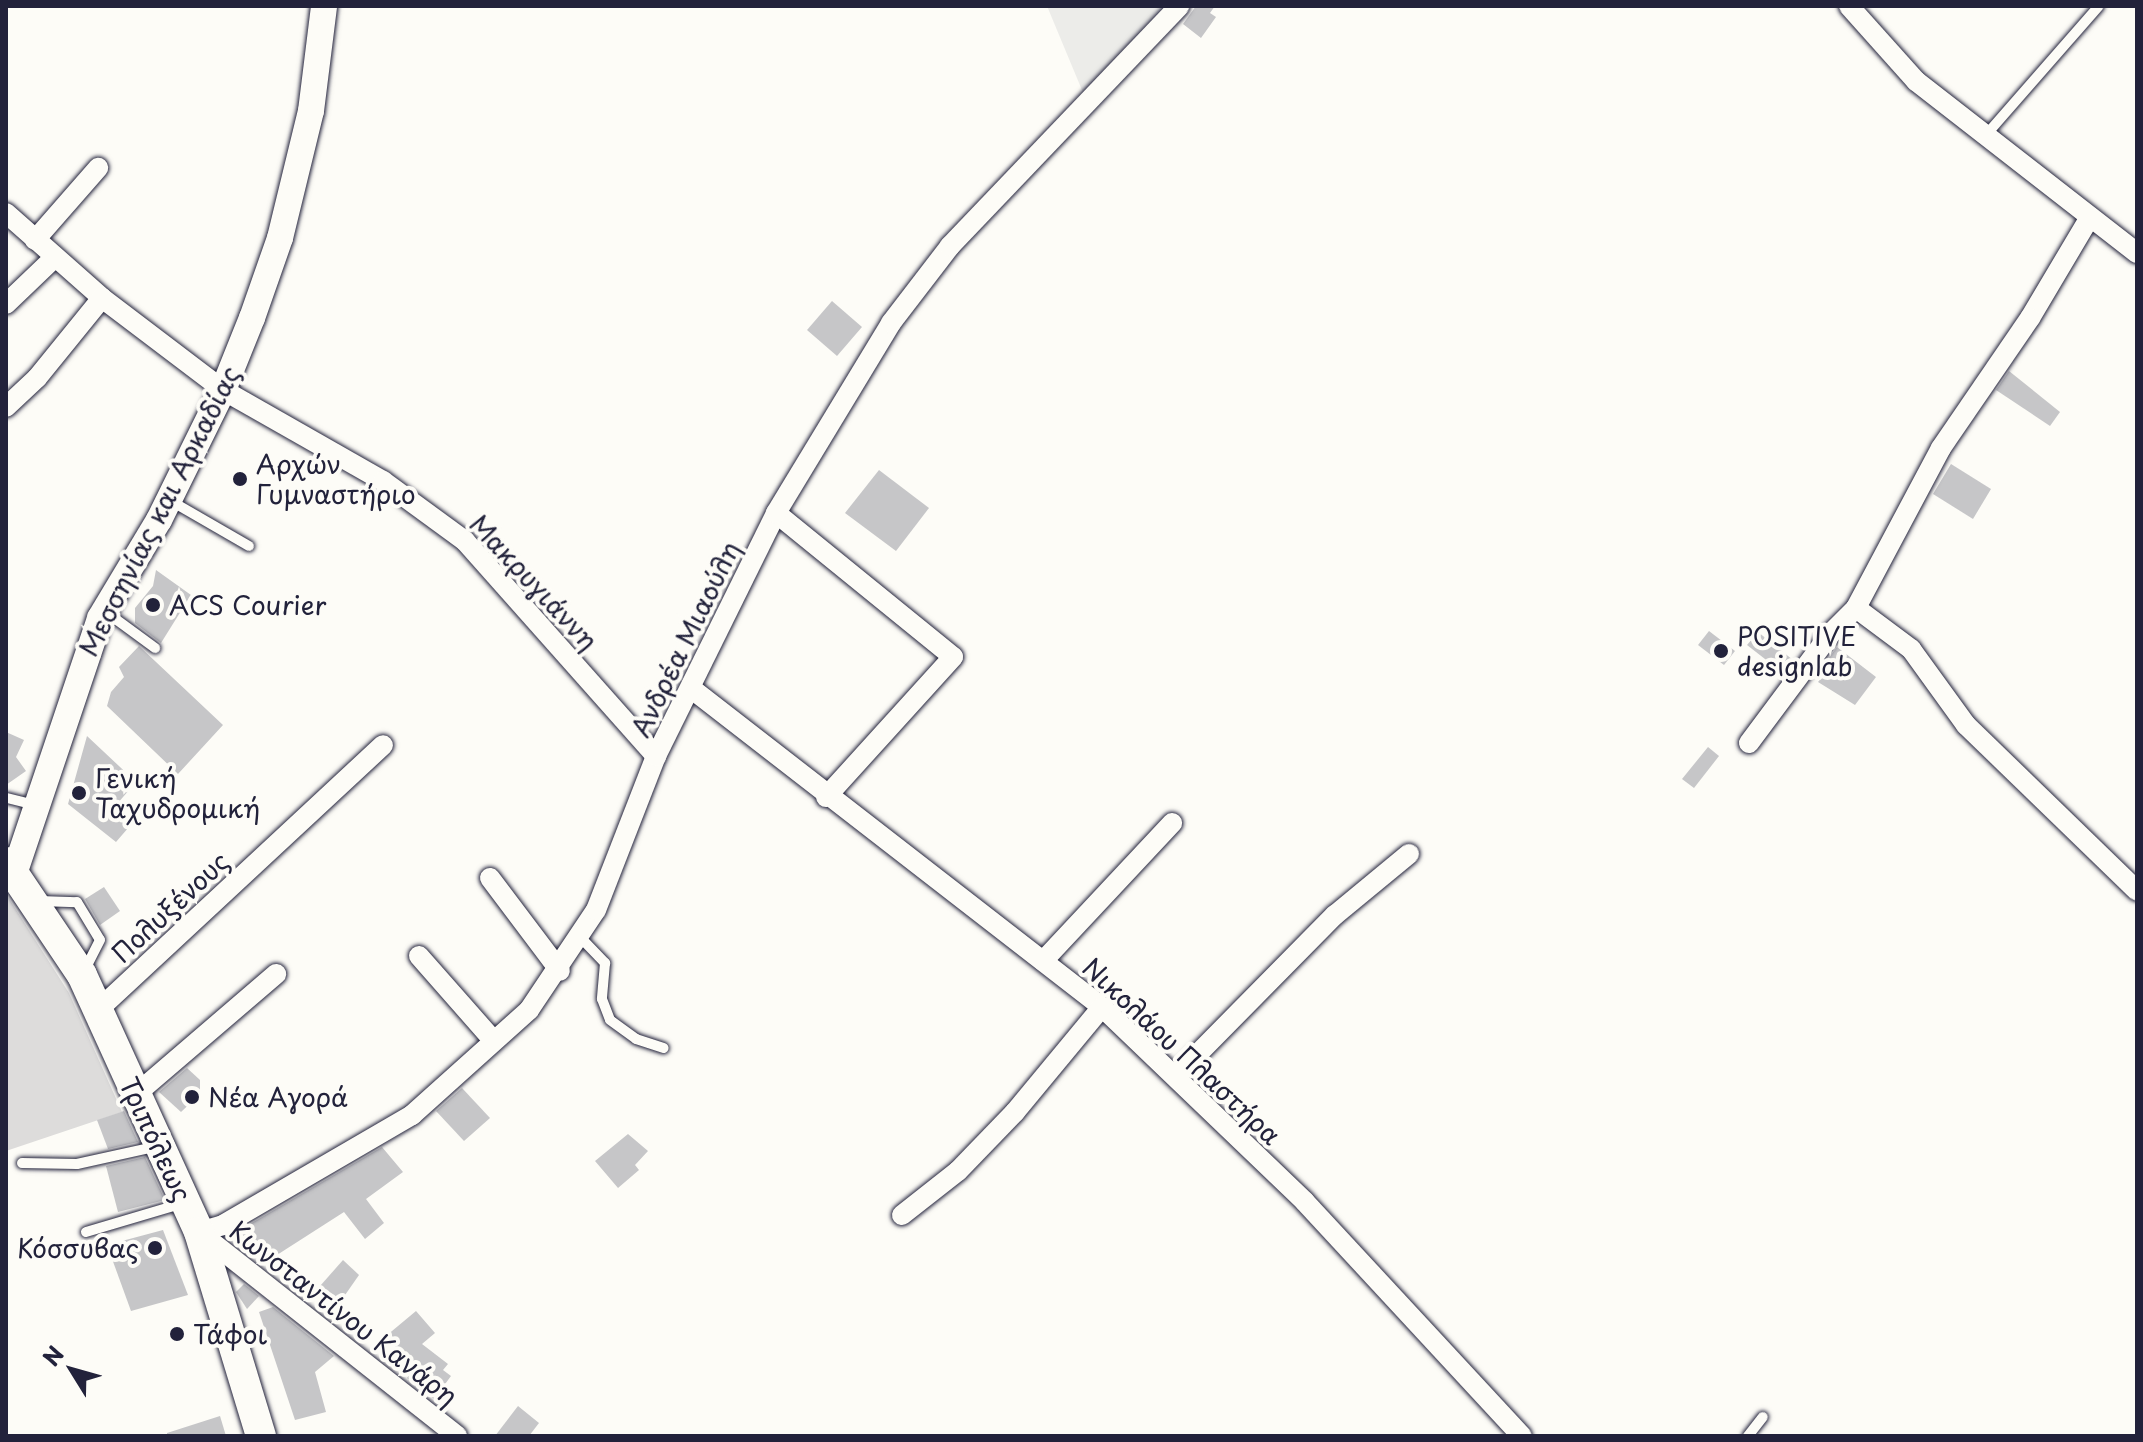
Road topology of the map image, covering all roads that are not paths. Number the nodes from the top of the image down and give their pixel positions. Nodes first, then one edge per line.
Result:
1 (324, 6) edge
2 (1849, 6) edge
3 (2099, 6) edge
4 (1176, 7) edge
5 (1986, 135) junction
6 (98, 168) dead end
7 (6, 213) edge
8 (2090, 217) junction
9 (35, 240) junction
10 (2137, 253) edge
11 (55, 257) junction
12 (102, 298) junction
13 (6, 304) edge
14 (223, 390) junction
15 (6, 407) edge
16 (169, 500) junction
17 (776, 513) junction
18 (249, 546) dead end
19 (1856, 608) junction
20 (105, 611) junction
21 (155, 648) dead end
22 (692, 689) junction
23 (1749, 743) dead end
24 (383, 745) dead end
25 (656, 756) junction
26 (826, 797) junction
27 (6, 798) edge
28 (38, 805) junction
29 (1172, 823) dead end
30 (1409, 854) dead end
31 (10, 868) edge
32 (490, 878) dead end
33 (2137, 891) edge
34 (581, 938) junction
35 (419, 956) dead end
36 (1043, 961) junction
37 (560, 971) junction
38 (276, 974) dead end
39 (1102, 1007) junction
40 (98, 1010) junction
41 (494, 1041) junction
42 (664, 1048) dead end
43 (1177, 1075) junction
44 (135, 1095) junction
45 (159, 1145) junction
46 (22, 1163) dead end
47 (186, 1203) junction
48 (902, 1215) dead end
49 (86, 1232) dead end
50 (199, 1232) junction
51 (1763, 1417) dead end
52 (261, 1436) edge
53 (457, 1436) edge
54 (1522, 1436) edge
55 (1748, 1436) edge

1 - 14 street, Μεσσηνίας και Αρκαδίας
2 - 5 street
3 - 5 lane
4 - 17 street, Ανδρέα Μιαούλη
5 - 8 street
6 - 9 street
7 - 9 street, Μακρυγιάννη
8 - 10 street
8 - 19 street
9 - 11 street, Μακρυγιάννη
11 - 12 street, Μακρυγιάννη
11 - 13 street
12 - 14 street, Μακρυγιάννη
12 - 15 street
14 - 16 street, Μεσσηνίας και Αρκαδίας
14 - 25 street, Μακρυγιάννη
16 - 18 lane
16 - 20 street, Μεσσηνίας και Αρκαδίας
17 - 22 street, Ανδρέα Μιαούλη
17 - 26 street
19 - 23 street
19 - 33 street
20 - 21 lane
20 - 28 street, Μεσσηνίας και Αρκαδίας
22 - 25 street, Ανδρέα Μιαούλη
22 - 26 street, Νικολάου Πλαστήρα
24 - 40 street, Πολυξένους
25 - 34 street, Ανδρέα Μιαούλη
26 - 36 street, Νικολάου Πλαστήρα
27 - 28 lane
28 - 31 street, Μεσσηνίας και Αρκαδίας
29 - 36 street
30 - 43 street
31 - 40 main road, Τριπόλεως
32 - 37 street
34 - 37 street, Ανδρέα Μιαούλη
34 - 42 lane
35 - 41 street
36 - 39 street, Νικολάου Πλαστήρα
37 - 41 street, Ανδρέα Μιαούλη
38 - 44 street
39 - 43 street, Νικολάου Πλαστήρα
39 - 48 street
40 - 44 main road, Τριπόλεως
41 - 50 street, Ανδρέα Μιαούλη
43 - 54 street, Νικολάου Πλαστήρα
44 - 45 main road, Τριπόλεως
45 - 46 lane
45 - 47 main road, Τριπόλεως
47 - 49 lane
47 - 50 main road, Τριπόλεως
50 - 52 main road, Τριπόλεως
50 - 53 street, Κωνσταντίνου Κανάρη
51 - 55 lane

